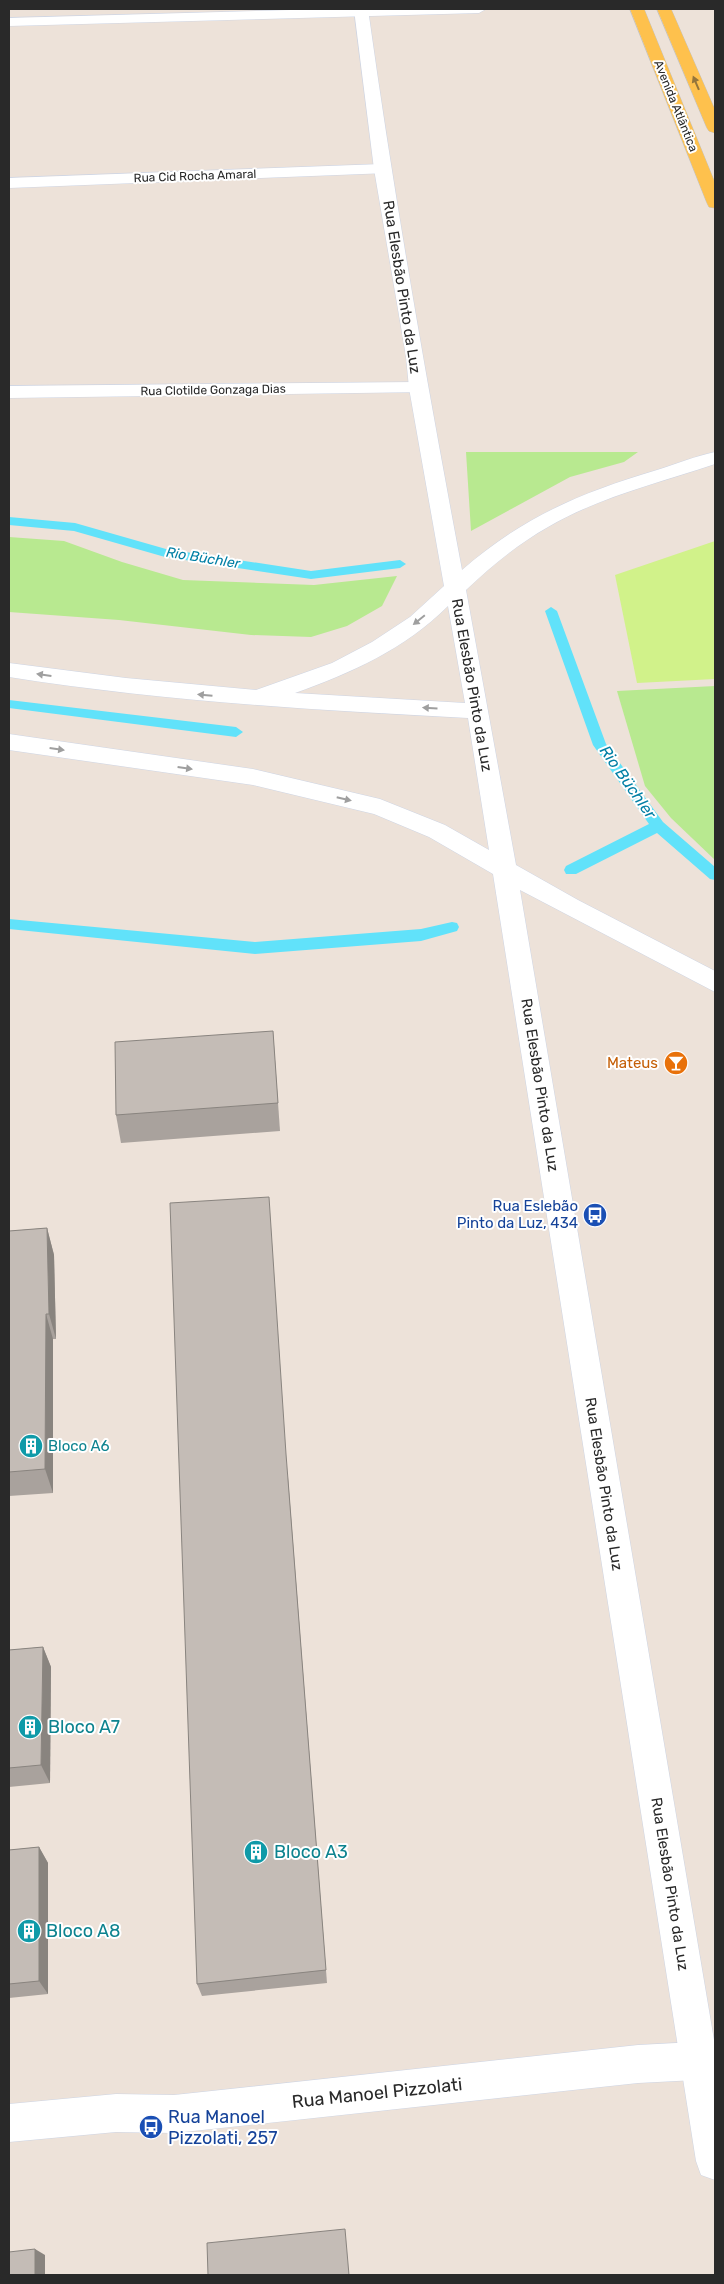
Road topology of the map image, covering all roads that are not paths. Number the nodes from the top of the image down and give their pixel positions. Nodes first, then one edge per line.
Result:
1 (479, 9) edge
2 (637, 9) edge
3 (664, 9) edge
4 (362, 11) edge
5 (112, 14) edge
6 (9, 22) edge
7 (715, 128) edge
8 (382, 169) junction
9 (711, 180) edge
10 (9, 183) edge
11 (715, 203) edge
12 (418, 388) junction
13 (9, 392) edge
14 (715, 458) edge
15 (455, 588) junction
16 (9, 670) edge
17 (254, 699) junction
18 (478, 711) junction
19 (9, 742) edge
20 (504, 870) junction
21 (715, 982) edge
22 (707, 2061) edge
23 (9, 2123) edge
24 (715, 2161) edge

1 - 4 street
2 - 9 main road, Avenida Atlântica
7 -> 3 main road, Avenida Atlântica
4 - 5 street
4 - 8 street, Rua Elesbão Pinto da Luz
5 - 6 street
8 - 10 street, Rua Cid Rocha Amaral
8 - 12 street, Rua Elesbão Pinto da Luz
9 - 11 main road, Avenida Atlântica
12 - 13 street, Rua Clotilde Gonzaga Dias
12 - 15 street, Rua Elesbão Pinto da Luz
14 - 15 street
15 -> 17 street
15 - 18 street, Rua Elesbão Pinto da Luz
17 -> 16 street
18 -> 17 street
18 - 20 street, Rua Elesbão Pinto da Luz
19 -> 20 street
20 - 21 street
20 - 22 street, Rua Elesbão Pinto da Luz
22 - 23 street, Rua Manoel Pizzolati
22 - 24 street, Rua Elesbão Pinto da Luz

